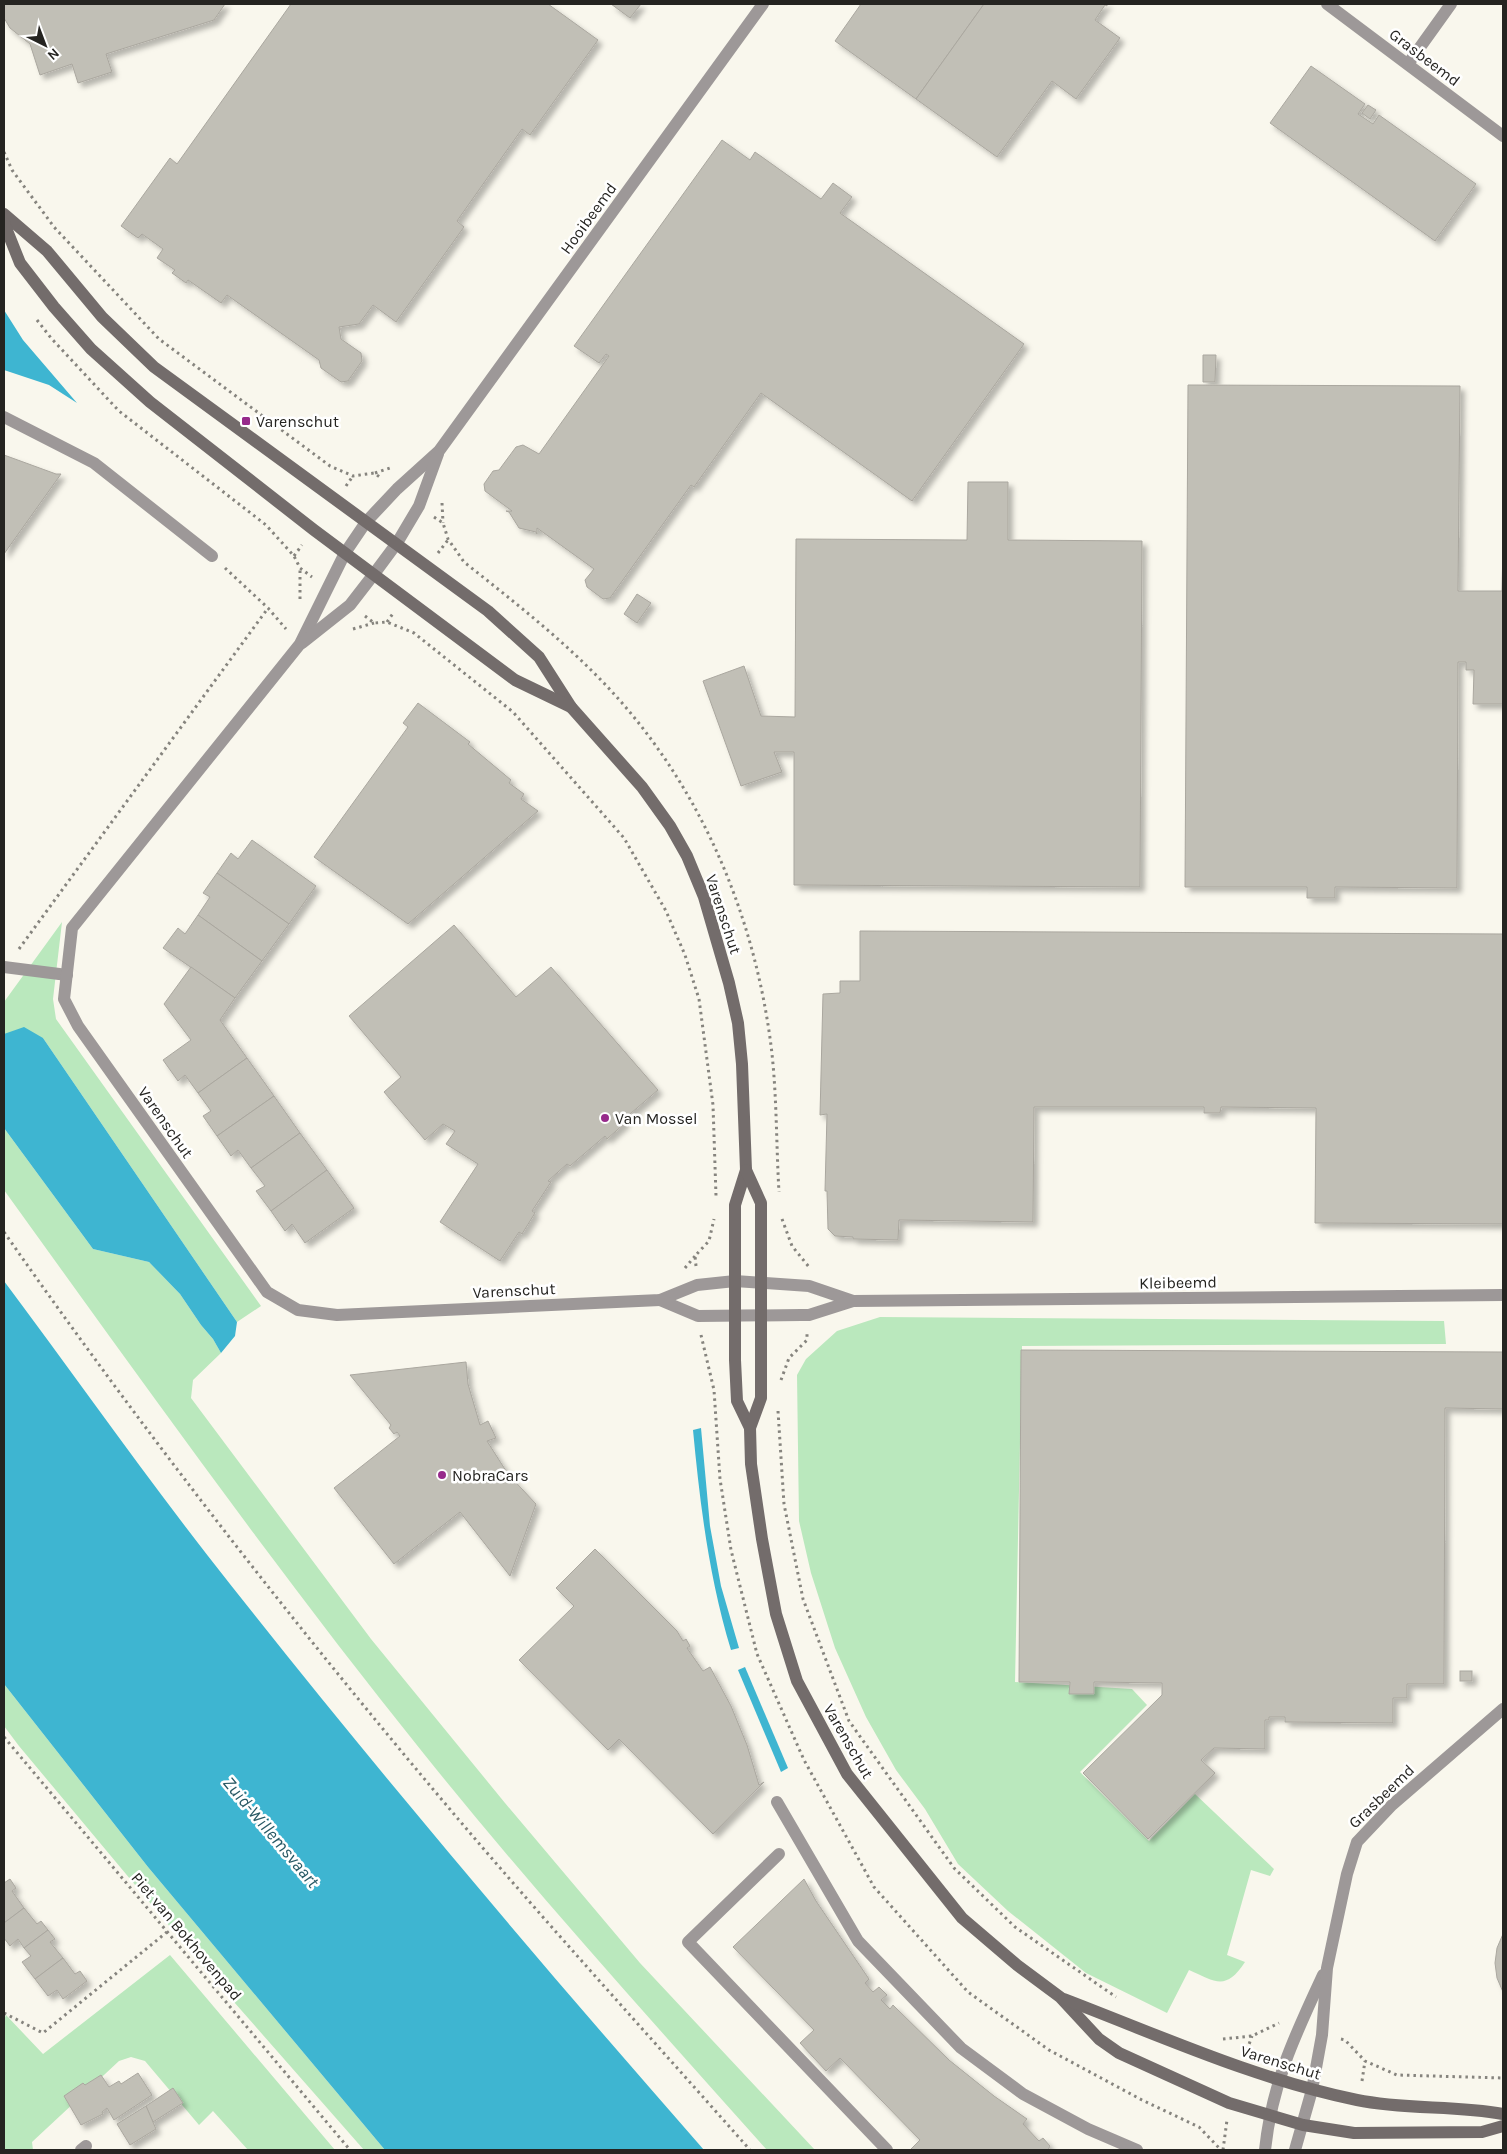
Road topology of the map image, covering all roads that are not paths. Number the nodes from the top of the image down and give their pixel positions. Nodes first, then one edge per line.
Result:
1 (763, 4) edge
2 (1327, 4) edge
3 (1451, 4) edge
4 (1408, 64) junction
5 (1503, 136) edge
6 (4, 214) edge
7 (4, 223) edge
8 (4, 417) edge
9 (439, 452) junction
10 (366, 522) junction
11 (396, 543) junction
12 (345, 553) junction
13 (212, 556) road end
14 (374, 574) junction
15 (300, 644) junction
16 (571, 707) junction
17 (5, 967) edge
18 (67, 975) junction
19 (746, 1170) junction
20 (735, 1281) junction
21 (761, 1282) junction
22 (1503, 1295) edge
23 (660, 1300) junction
24 (853, 1301) junction
25 (735, 1314) junction
26 (761, 1314) junction
27 (750, 1428) junction
28 (1503, 1709) edge
29 (777, 1802) dead end
30 (779, 1854) dead end
31 (1327, 1968) junction
32 (1060, 1997) junction
33 (1278, 2080) junction
34 (1312, 2090) junction
35 (1503, 2114) edge
36 (1268, 2115) junction
37 (1303, 2125) junction
38 (1503, 2126) edge
39 (886, 2150) edge
40 (1137, 2150) edge
41 (1265, 2150) edge
42 (1295, 2150) edge

1 - 9 street, Hooibeemd
2 - 4 street, Grasbeemd
3 - 4 street
4 - 5 street, Grasbeemd
6 - 10 street, Varenschut
7 - 12 street, Varenschut
8 - 13 street
9 - 10 street, Hooibeemd
9 - 11 street, Hooibeemd
10 - 11 street, Varenschut
10 - 12 street, Hooibeemd
11 - 14 street, Hooibeemd
11 - 16 street, Varenschut
12 - 14 street, Varenschut
12 - 15 street, Varenschut
14 - 15 street, Varenschut
14 - 16 street, Varenschut
15 - 18 street, Varenschut
16 - 19 street, Varenschut
17 - 18 street
18 - 23 street, Varenschut
19 - 20 street, Varenschut
19 - 21 street, Varenschut
20 - 21 street, Kleibeemd
20 - 23 street, Varenschut
20 - 25 street, Varenschut
21 - 24 street, Kleibeemd
21 - 26 street, Varenschut
22 - 24 street, Kleibeemd
23 - 25 street, Varenschut
24 - 26 street, Kleibeemd
25 - 26 street, Kleibeemd
25 - 27 street, Varenschut
26 - 27 street, Varenschut
27 - 32 street, Varenschut
28 - 31 street, Grasbeemd
29 - 40 street
30 - 39 street
31 - 33 street, Grasbeemd
31 - 34 street, Grasbeemd
32 - 33 street, Varenschut
32 - 36 street, Varenschut
33 - 34 street, Varenschut
33 - 36 street, Grasbeemd
34 - 35 street, Varenschut
34 - 37 street, Grasbeemd
36 - 37 street, Varenschut
36 - 41 street
37 - 38 street, Varenschut
37 - 42 street

